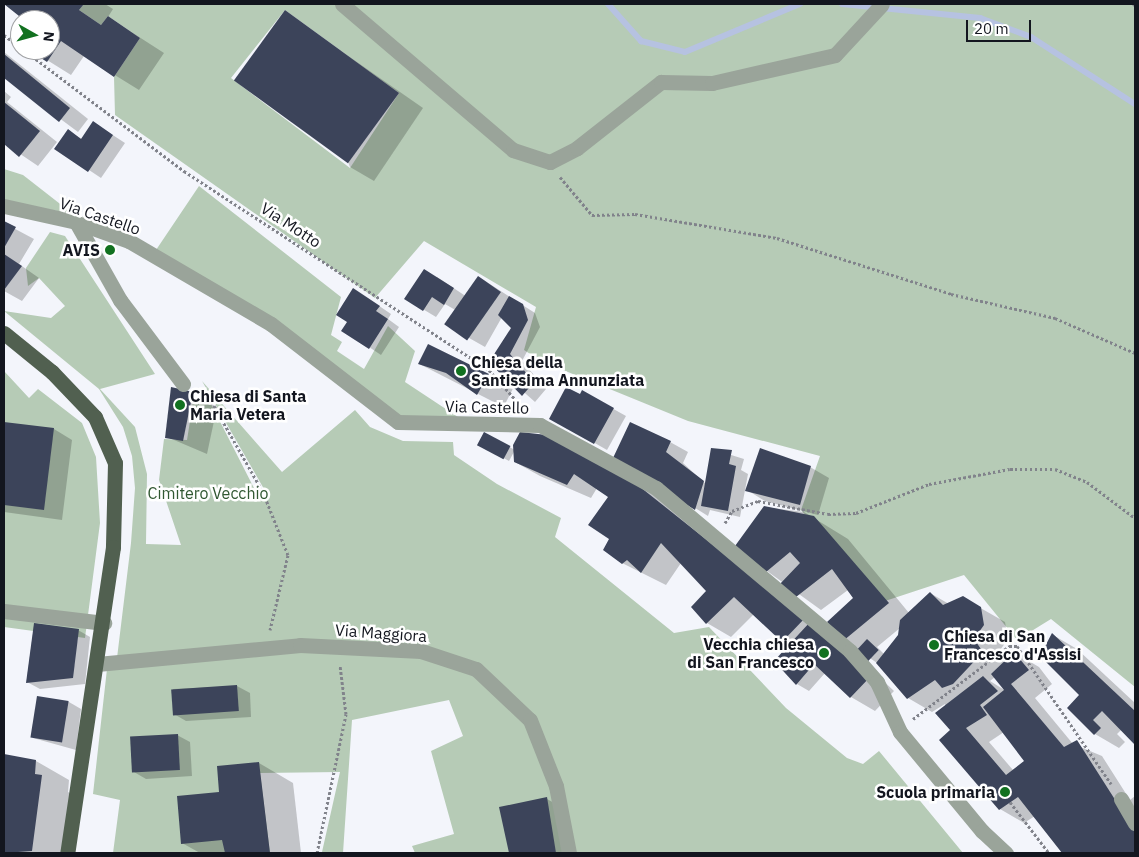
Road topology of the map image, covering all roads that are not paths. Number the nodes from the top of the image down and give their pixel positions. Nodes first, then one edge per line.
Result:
1 (342, 4) edge
2 (882, 4) edge
3 (4, 206) edge
4 (76, 222) junction
5 (4, 333) edge
6 (183, 384) road end
7 (4, 610) edge
8 (104, 624) junction
9 (97, 664) junction
10 (1122, 799) road end
11 (1135, 823) edge
12 (67, 853) edge
13 (569, 853) edge
14 (1006, 853) edge

1 - 2 street
3 - 4 street, Via Castello
4 - 6 street
4 - 14 street, Via Castello
5 - 8 main road
7 - 8 street
8 - 9 main road
9 - 12 main road
9 - 13 street, Via Maggiora
10 - 11 street

